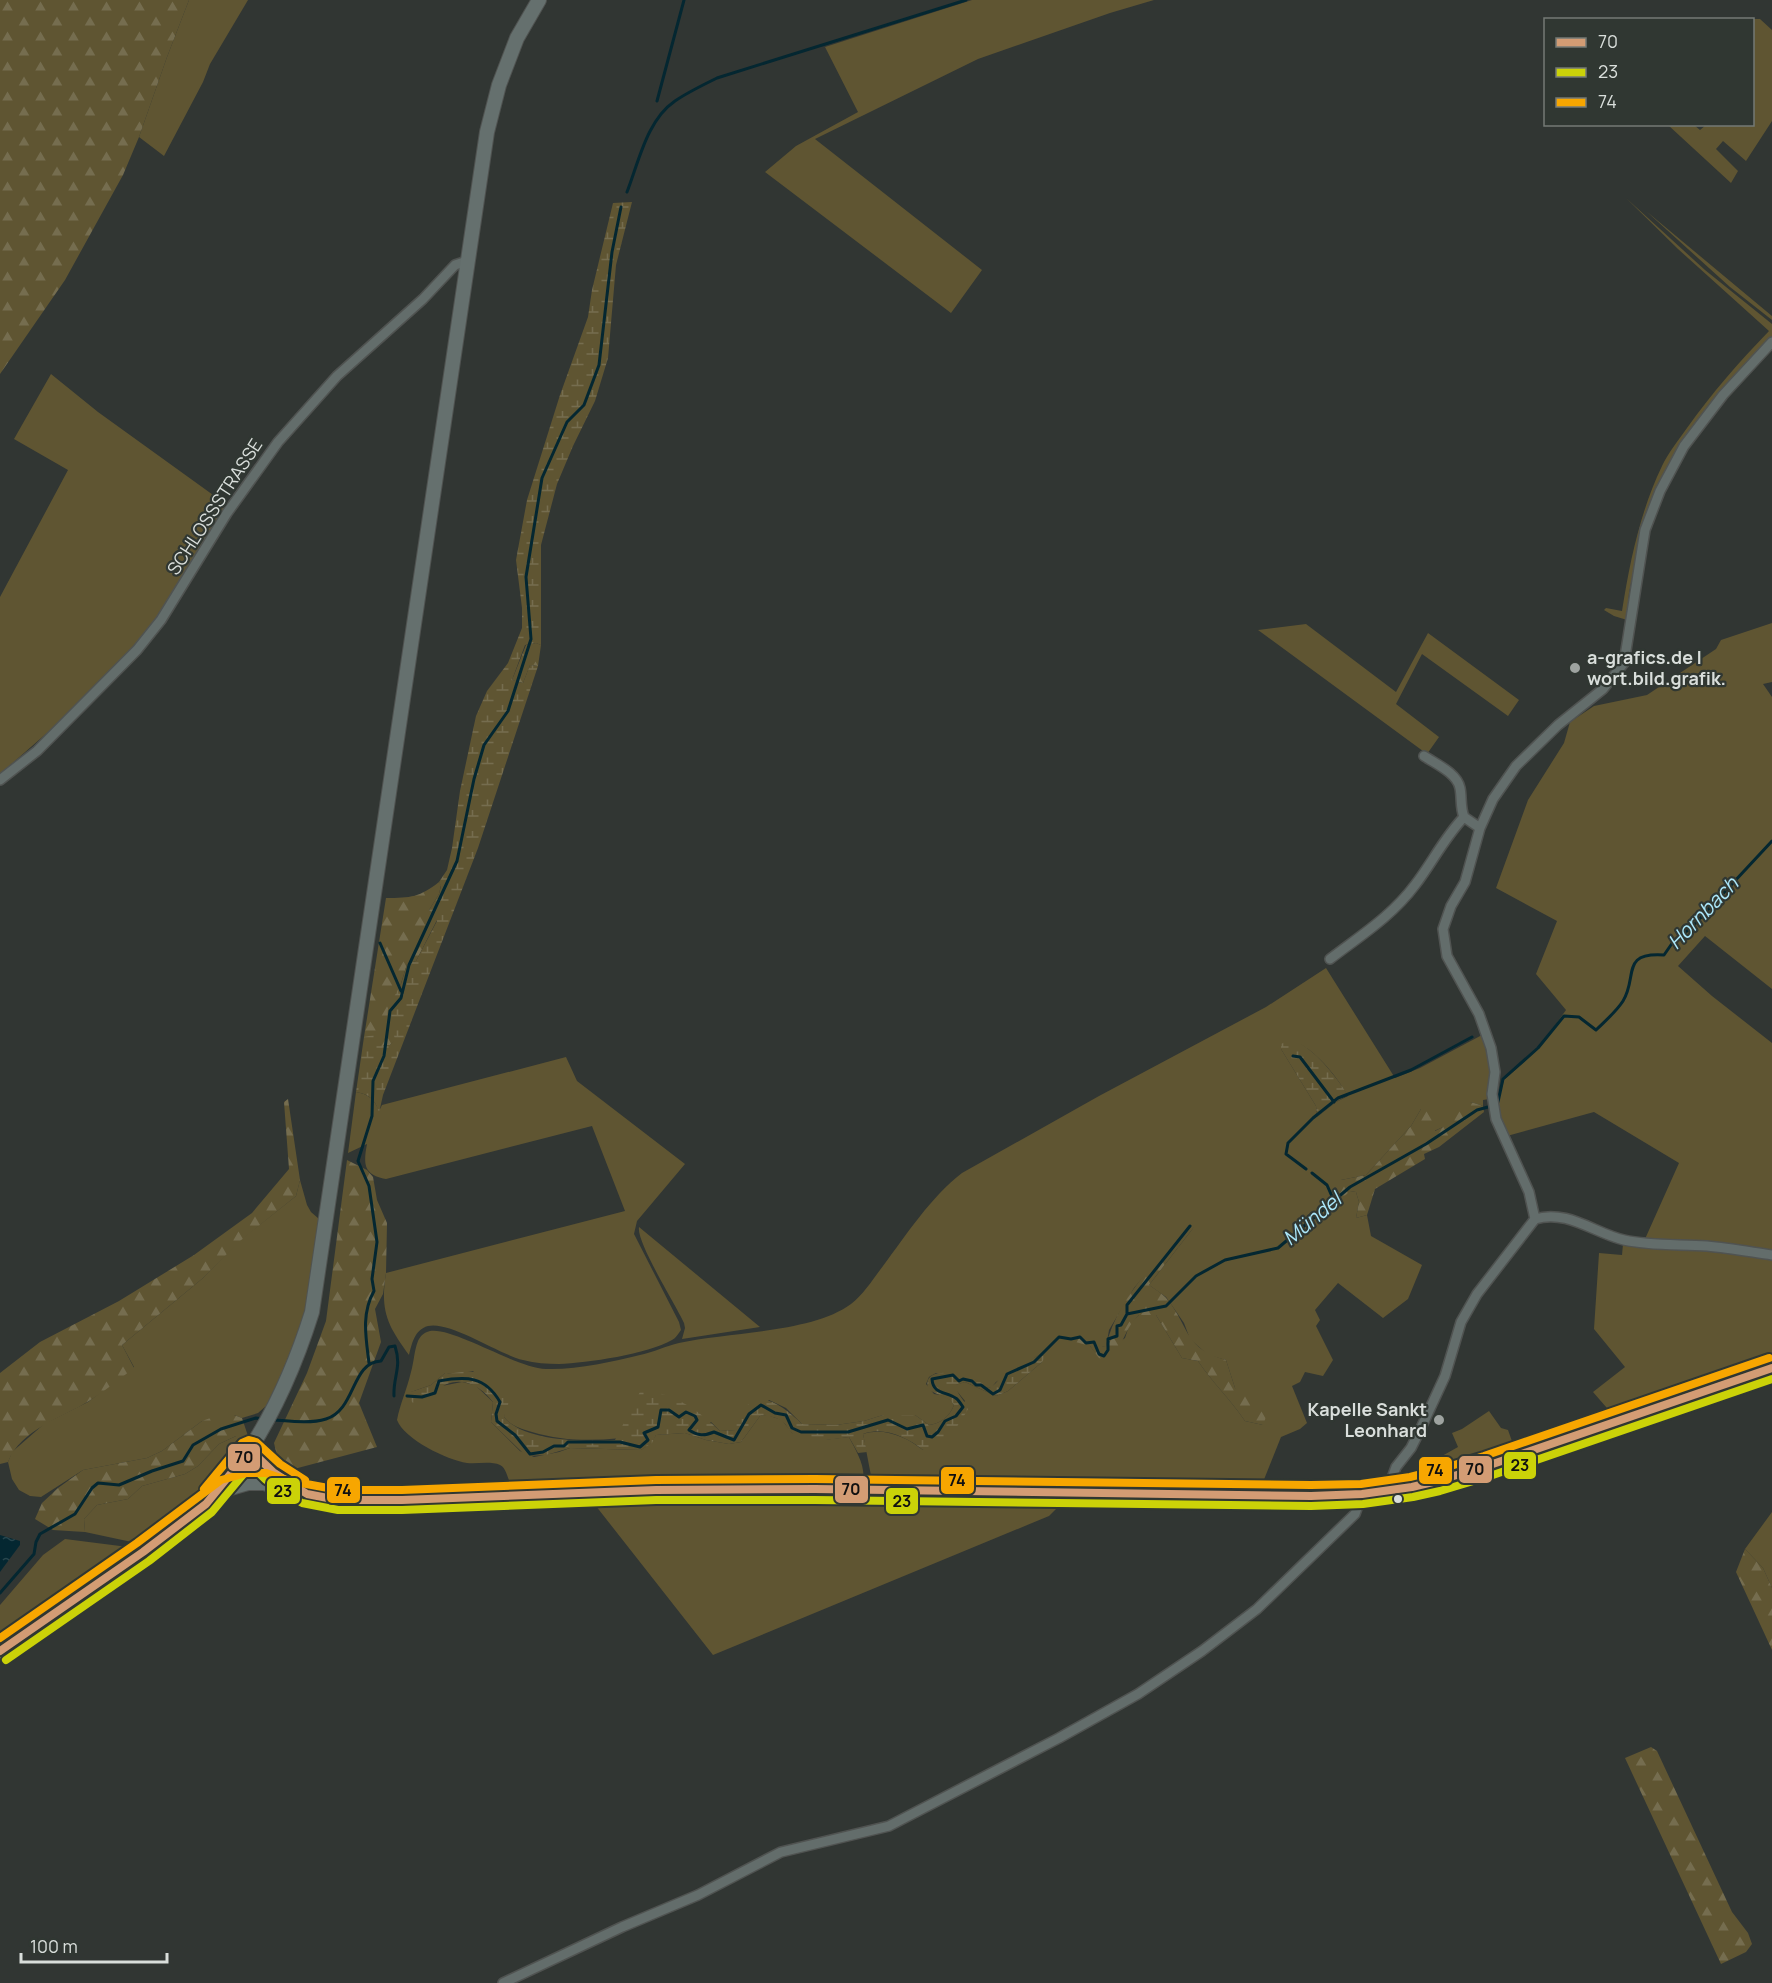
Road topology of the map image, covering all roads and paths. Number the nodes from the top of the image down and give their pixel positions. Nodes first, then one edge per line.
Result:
1 (538, 0) edge
2 (467, 261) junction
3 (1772, 342) edge
4 (1424, 756) dead end
5 (0, 780) edge
6 (1464, 817) junction
7 (1480, 828) junction
8 (1330, 958) dead end
9 (1535, 1219) junction
10 (1772, 1255) edge
11 (1772, 1368) edge
12 (249, 1450) junction
13 (264, 1483) junction
14 (1391, 1491) junction
15 (307, 1494) junction
16 (1362, 1494) junction
17 (206, 1504) junction
18 (0, 1651) edge
19 (503, 1983) edge

1 - 2 main road
2 - 5 street, SCHLOSSSTRASSE
2 - 12 main road
3 - 7 street
4 - 6 street
6 - 7 street
6 - 8 street
7 - 9 street
9 - 10 street
9 - 14 street
11 - 14 main road
12 - 13 main road
12 - 15 main road
12 - 17 main road
13 - 15 main road
13 - 17 main road
14 - 16 main road
15 - 16 main road
16 - 19 street
17 - 18 main road

